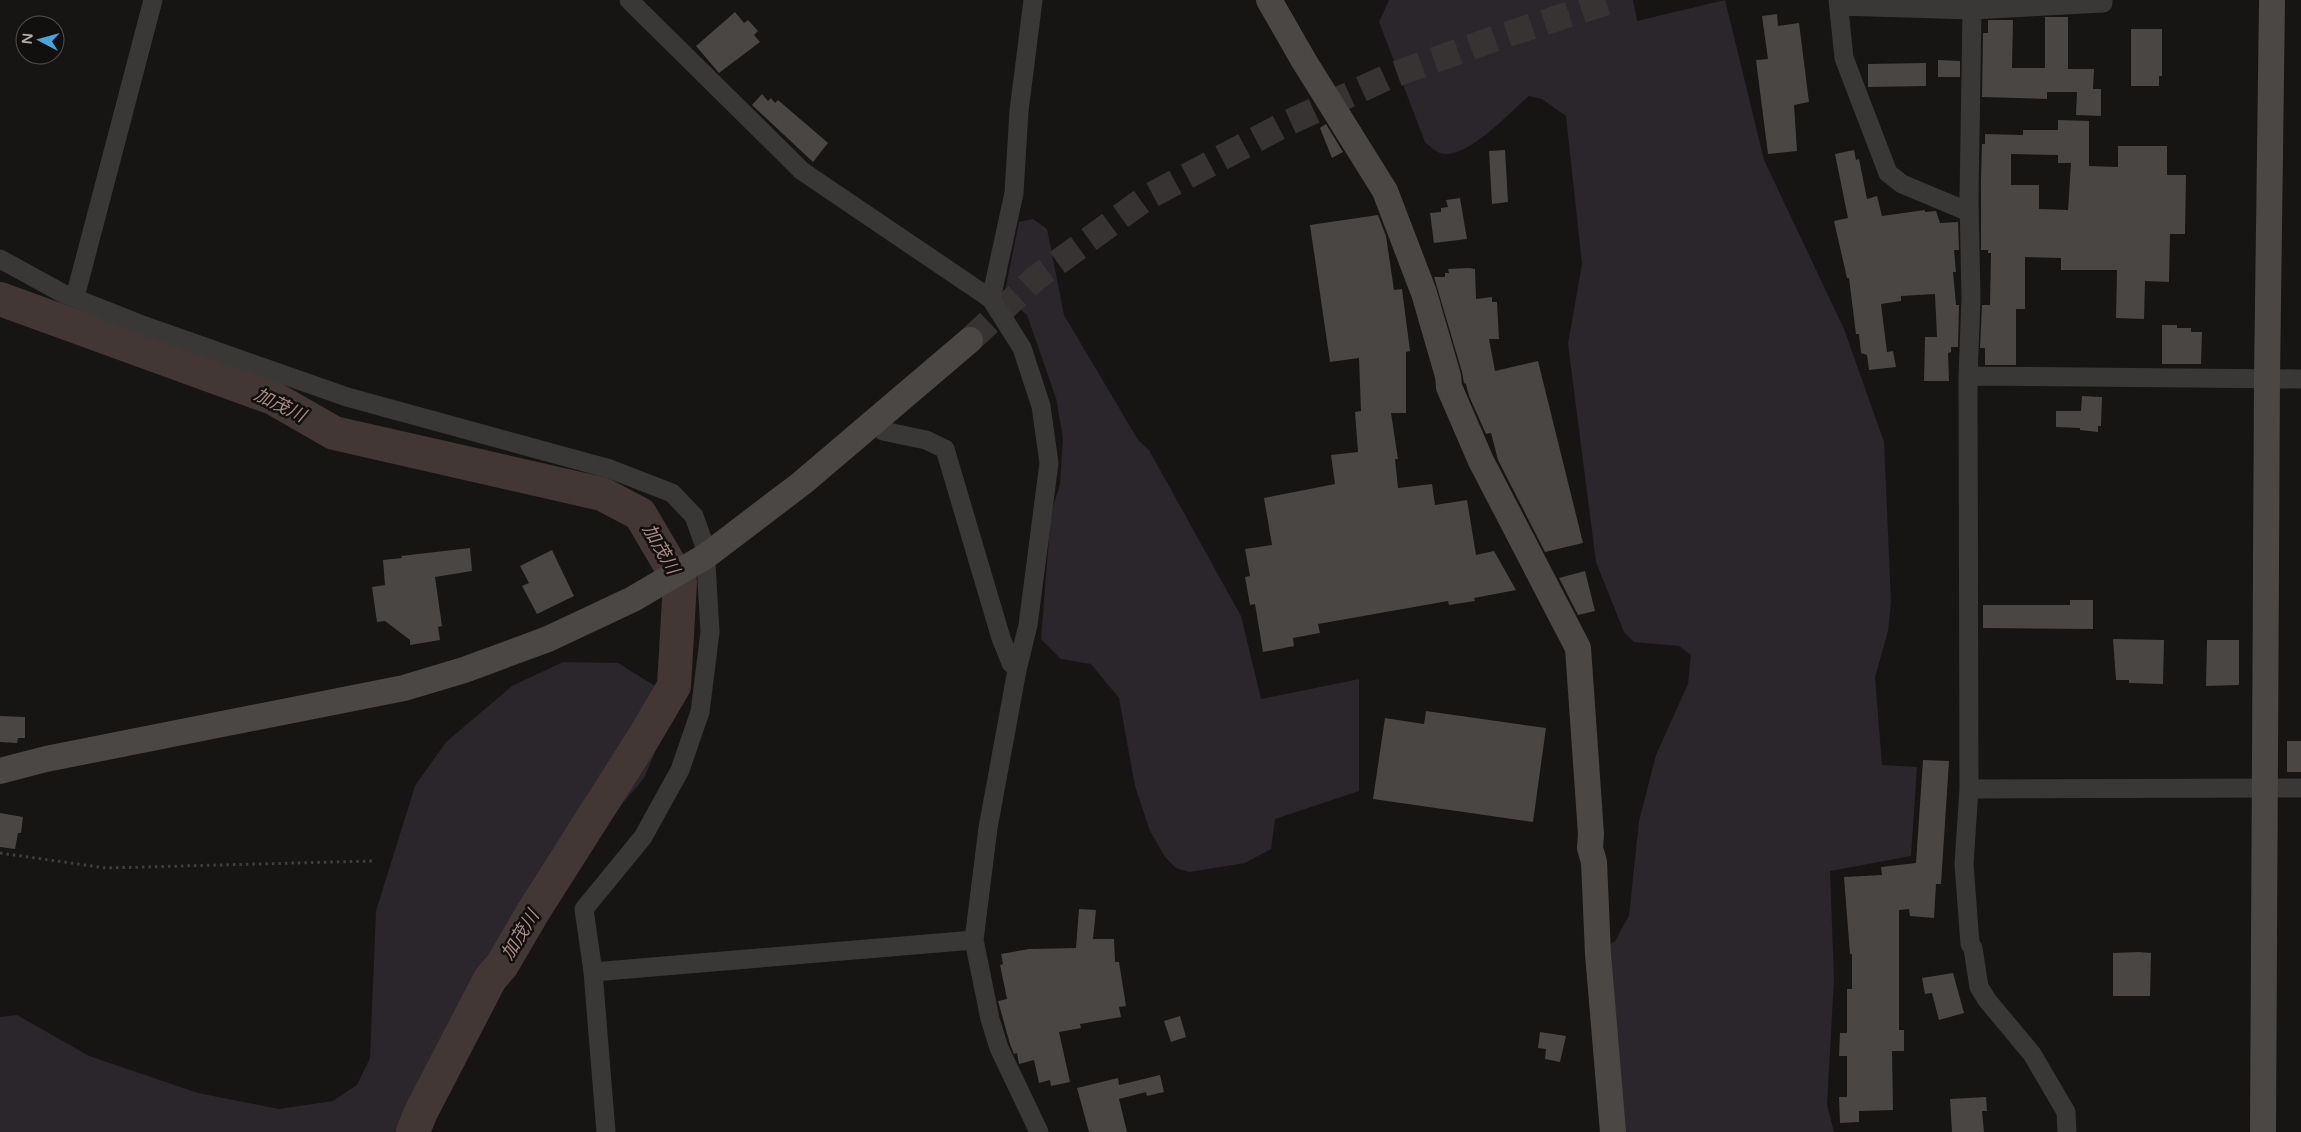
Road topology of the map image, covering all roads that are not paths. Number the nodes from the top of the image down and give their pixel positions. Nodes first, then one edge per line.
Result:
1 (153, 0) edge
2 (629, 0) edge
3 (1033, 0) edge
4 (1269, 0) edge
5 (2103, 0) edge
6 (2272, 0) edge
7 (1839, 3) edge
8 (1971, 5) edge
9 (1969, 212) junction
10 (0, 259) edge
11 (74, 297) junction
12 (991, 299) junction
13 (970, 340) tunnel mouth
14 (1968, 376) junction
15 (2267, 379) junction
16 (2301, 379) edge
17 (876, 420) junction
18 (705, 557) junction
19 (1018, 667) junction
20 (0, 771) edge
21 (2266, 788) junction
22 (2301, 788) edge
23 (1969, 789) junction
24 (974, 940) junction
25 (593, 972) junction
26 (606, 1132) edge
27 (1039, 1132) edge
28 (1614, 1132) edge
29 (2067, 1132) edge
30 (2263, 1132) edge

1 - 11 street
2 - 12 street
3 - 12 street
4 - 28 street
5 - 8 street
6 - 15 street
7 - 8 street
7 - 9 street
8 - 9 street
9 - 14 street
10 - 11 street
11 - 18 street
12 - 19 street
13 - 17 street
14 - 15 street
14 - 23 street
15 - 16 street
15 - 21 street
17 - 18 street
17 - 19 street
18 - 20 street
18 - 25 street
19 - 24 street
21 - 22 street
21 - 23 street
21 - 30 street
23 - 29 street
24 - 25 street
24 - 27 street
25 - 26 street

